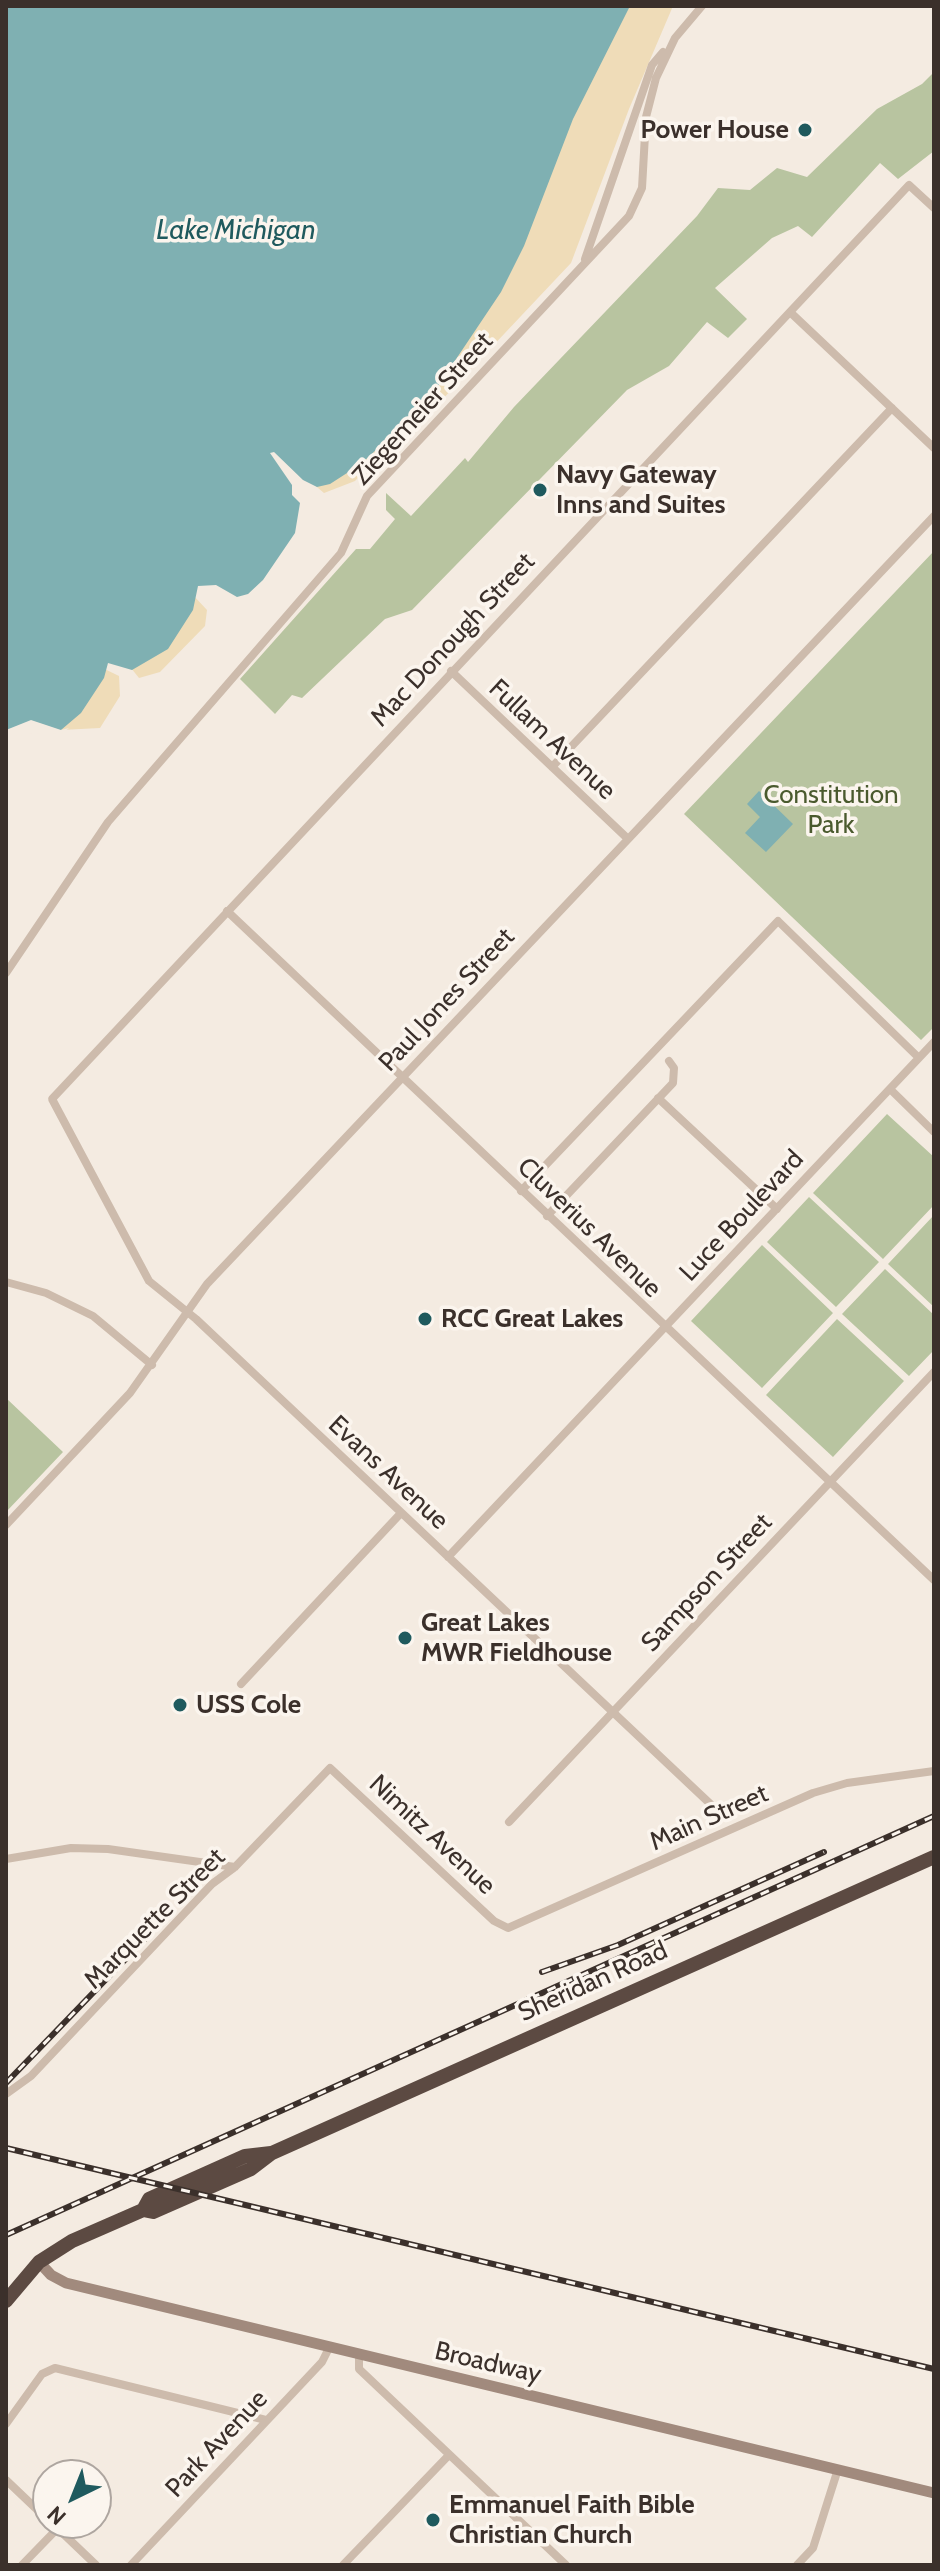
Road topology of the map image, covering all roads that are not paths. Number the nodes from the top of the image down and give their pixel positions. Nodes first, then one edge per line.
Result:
1 (702, 6) edge
2 (675, 38) junction
3 (934, 208) edge
4 (584, 264) junction
5 (790, 312) junction
6 (892, 408) junction
7 (934, 448) edge
8 (934, 516) edge
9 (451, 671) junction
10 (552, 767) junction
11 (627, 838) junction
12 (227, 911) junction
13 (6, 973) edge
14 (934, 1042) edge
15 (919, 1058) junction
16 (669, 1061) dead end
17 (402, 1077) junction
18 (890, 1089) junction
19 (658, 1098) junction
20 (69, 1130) joint
21 (934, 1132) edge
22 (521, 1191) junction
23 (777, 1209) junction
24 (547, 1216) junction
25 (6, 1282) edge
26 (188, 1312) junction
27 (664, 1328) junction
28 (152, 1365) junction
29 (934, 1372) edge
30 (830, 1481) junction
31 (401, 1513) junction
32 (6, 1525) edge
33 (448, 1557) junction
34 (934, 1582) edge
35 (241, 1684) dead end
36 (612, 1713) junction
37 (330, 1768) joint
38 (934, 1771) edge
39 (721, 1814) dead end
40 (509, 1822) dead end
41 (934, 1857) edge
42 (6, 1859) edge
43 (235, 1867) junction
44 (508, 1928) joint
45 (6, 2094) edge
46 (39, 2262) junction
47 (6, 2301) edge
48 (329, 2348) junction
49 (359, 2355) junction
50 (266, 2420) junction
51 (6, 2424) edge
52 (449, 2455) junction
53 (838, 2469) junction
54 (6, 2480) edge
55 (934, 2493) edge
56 (32, 2505) edge
57 (41, 2539) edge
58 (68, 2539) edge
59 (561, 2563) edge
60 (22, 2565) edge
61 (96, 2565) edge
62 (131, 2565) edge
63 (343, 2565) edge
64 (797, 2565) edge

1 - 2 street, Ziegemeier Street
2 - 4 street
2 - 4 street, Ziegemeier Street
3 - 5 street, Mac Donough Street
4 - 13 street, Ziegemeier Street
5 - 6 street
5 - 9 street, Mac Donough Street
6 - 7 street
6 - 10 street
8 - 11 street, Paul Jones Street
9 - 10 street, Fullam Avenue
9 - 12 street, Mac Donough Street
10 - 11 street, Fullam Avenue
11 - 17 street, Paul Jones Street
12 - 17 street, Cluverius Avenue
12 - 20 street, Mac Donough Street
14 - 15 street, Luce Boulevard
15 - 18 street, Luce Boulevard
15 - 22 street
16 - 19 street
17 - 22 street, Cluverius Avenue
17 - 26 street, Paul Jones Street
18 - 21 street
18 - 23 street, Luce Boulevard
19 - 23 street
19 - 24 street
20 - 26 street, Evans Avenue
22 - 24 street, Cluverius Avenue
23 - 27 street, Luce Boulevard
24 - 27 street, Cluverius Avenue
25 - 28 street
26 - 28 street, Paul Jones Street
26 - 31 street, Evans Avenue
27 - 30 street, Cluverius Avenue
27 - 33 street, Luce Boulevard
28 - 32 street, Paul Jones Street
29 - 30 street, Sampson Street
30 - 34 street, Cluverius Avenue
30 - 36 street, Sampson Street
31 - 33 street, Evans Avenue
31 - 35 street
33 - 36 street, Evans Avenue
36 - 39 street, Evans Avenue
36 - 40 street, Sampson Street
37 - 43 street, Marquette Street
37 - 44 street, Nimitz Avenue
38 - 44 street, Main Street
41 - 46 highway, Sheridan Road
42 - 43 street
43 - 45 street, Marquette Street
46 - 47 highway, Sheridan Road
46 - 48 street, Broadway
48 - 49 street, Broadway
48 - 50 street, Park Avenue
49 - 52 street
49 - 53 street, Broadway
50 - 51 street
50 - 62 street, Park Avenue
52 - 59 street
52 - 63 street
53 - 55 street, Broadway
53 - 64 street
54 - 56 street
57 - 60 street
58 - 61 street

